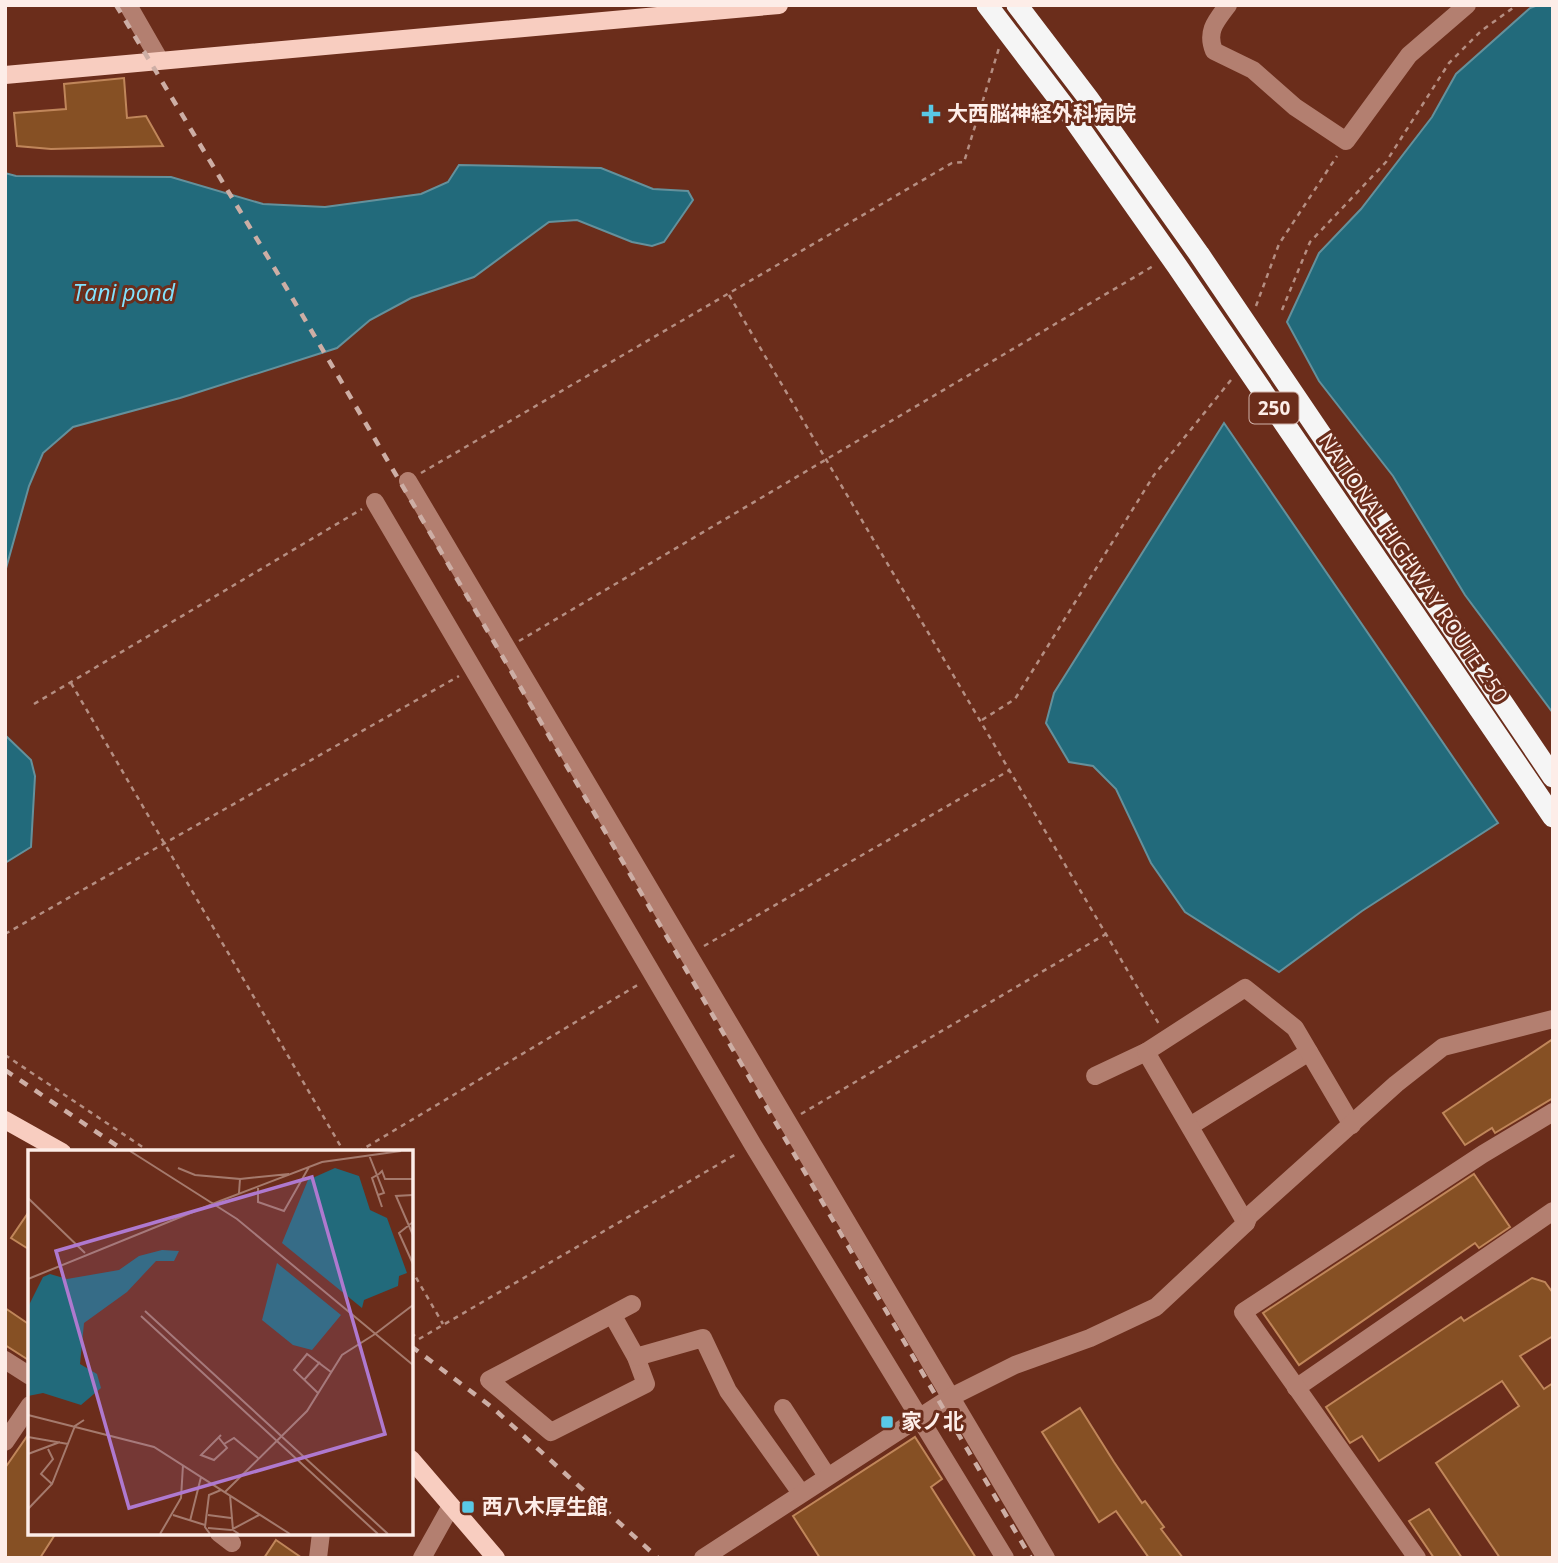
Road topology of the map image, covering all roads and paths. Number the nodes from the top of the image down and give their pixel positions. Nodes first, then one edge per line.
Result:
1 (128, 5) edge
2 (779, 5) edge
3 (987, 5) edge
4 (1017, 5) edge
5 (1228, 5) edge
6 (1467, 5) edge
7 (1517, 5) edge
8 (1006, 29) junction
9 (159, 60) junction
10 (5, 75) edge
11 (1346, 141) junction
12 (1155, 265) dead end
13 (729, 295) junction
14 (1255, 310) dead end
15 (1282, 310) dead end
16 (1231, 380) dead end
17 (825, 460) junction
18 (408, 481) joint
19 (375, 502) joint
20 (507, 648) junction
21 (473, 668) junction
22 (71, 682) junction
23 (34, 704) dead end
24 (982, 720) junction
25 (1553, 777) edge
26 (1553, 817) edge
27 (165, 845) junction
28 (5, 934) edge
29 (1106, 934) junction
30 (1553, 1018) edge
31 (1166, 1036) junction
32 (1146, 1052) junction
33 (1309, 1052) junction
34 (5, 1055) edge
35 (1095, 1076) dead end
36 (1553, 1112) edge
37 (5, 1120) edge
38 (786, 1122) junction
39 (1352, 1125) junction
40 (1190, 1126) junction
41 (753, 1144) junction
42 (58, 1150) edge
43 (147, 1150) edge
44 (343, 1150) edge
45 (1553, 1211) edge
46 (1246, 1223) junction
47 (413, 1272) edge
48 (632, 1304) dead end
49 (613, 1316) junction
50 (443, 1324) junction
51 (413, 1334) edge
52 (636, 1357) junction
53 (5, 1360) edge
54 (28, 1375) edge
55 (1296, 1388) junction
56 (951, 1397) junction
57 (28, 1408) edge
58 (783, 1408) dead end
59 (916, 1417) junction
60 (5, 1441) edge
61 (413, 1461) edge
62 (827, 1476) junction
63 (801, 1493) junction
64 (452, 1506) junction
65 (321, 1535) edge
66 (318, 1558) edge
67 (422, 1558) edge
68 (496, 1558) edge
69 (703, 1558) edge
70 (1005, 1558) edge
71 (1046, 1558) edge
72 (1417, 1558) edge

1 - 9 street
2 - 9 main road
3 - 8 highway, NATIONAL HIGHWAY ROUTE 250 / 250
4 - 25 highway, NATIONAL HIGHWAY ROUTE 250 / 250
5 - 11 street
6 - 11 street
7 - 15 path
8 - 13 path
8 - 26 highway, NATIONAL HIGHWAY ROUTE 250 / 250
9 - 10 main road
11 - 14 path
12 - 17 path
13 - 17 path
13 - 18 path
16 - 24 path
17 - 20 path
17 - 24 path
18 - 20 street
19 - 21 street
19 - 22 path
20 - 38 street
21 - 27 path
21 - 41 street
22 - 23 path
22 - 27 path
24 - 29 path
27 - 28 path
27 - 44 path
29 - 31 path
29 - 38 path
30 - 39 street
31 - 32 street
31 - 33 street
32 - 35 street
32 - 40 street
33 - 39 street
33 - 40 street
34 - 43 path
36 - 55 street
37 - 42 main road
38 - 56 street
39 - 46 street
40 - 46 street
41 - 50 path
41 - 59 street
45 - 55 street
46 - 56 street
47 - 50 path
48 - 49 street
49 - 52 street
49 - 52 street
50 - 51 path
52 - 63 street
53 - 54 street
55 - 72 street
56 - 59 street
56 - 71 street
57 - 60 street
58 - 62 street
59 - 62 street
59 - 70 street
61 - 64 main road
62 - 63 street
63 - 69 street
64 - 67 street
64 - 68 main road
65 - 66 street

